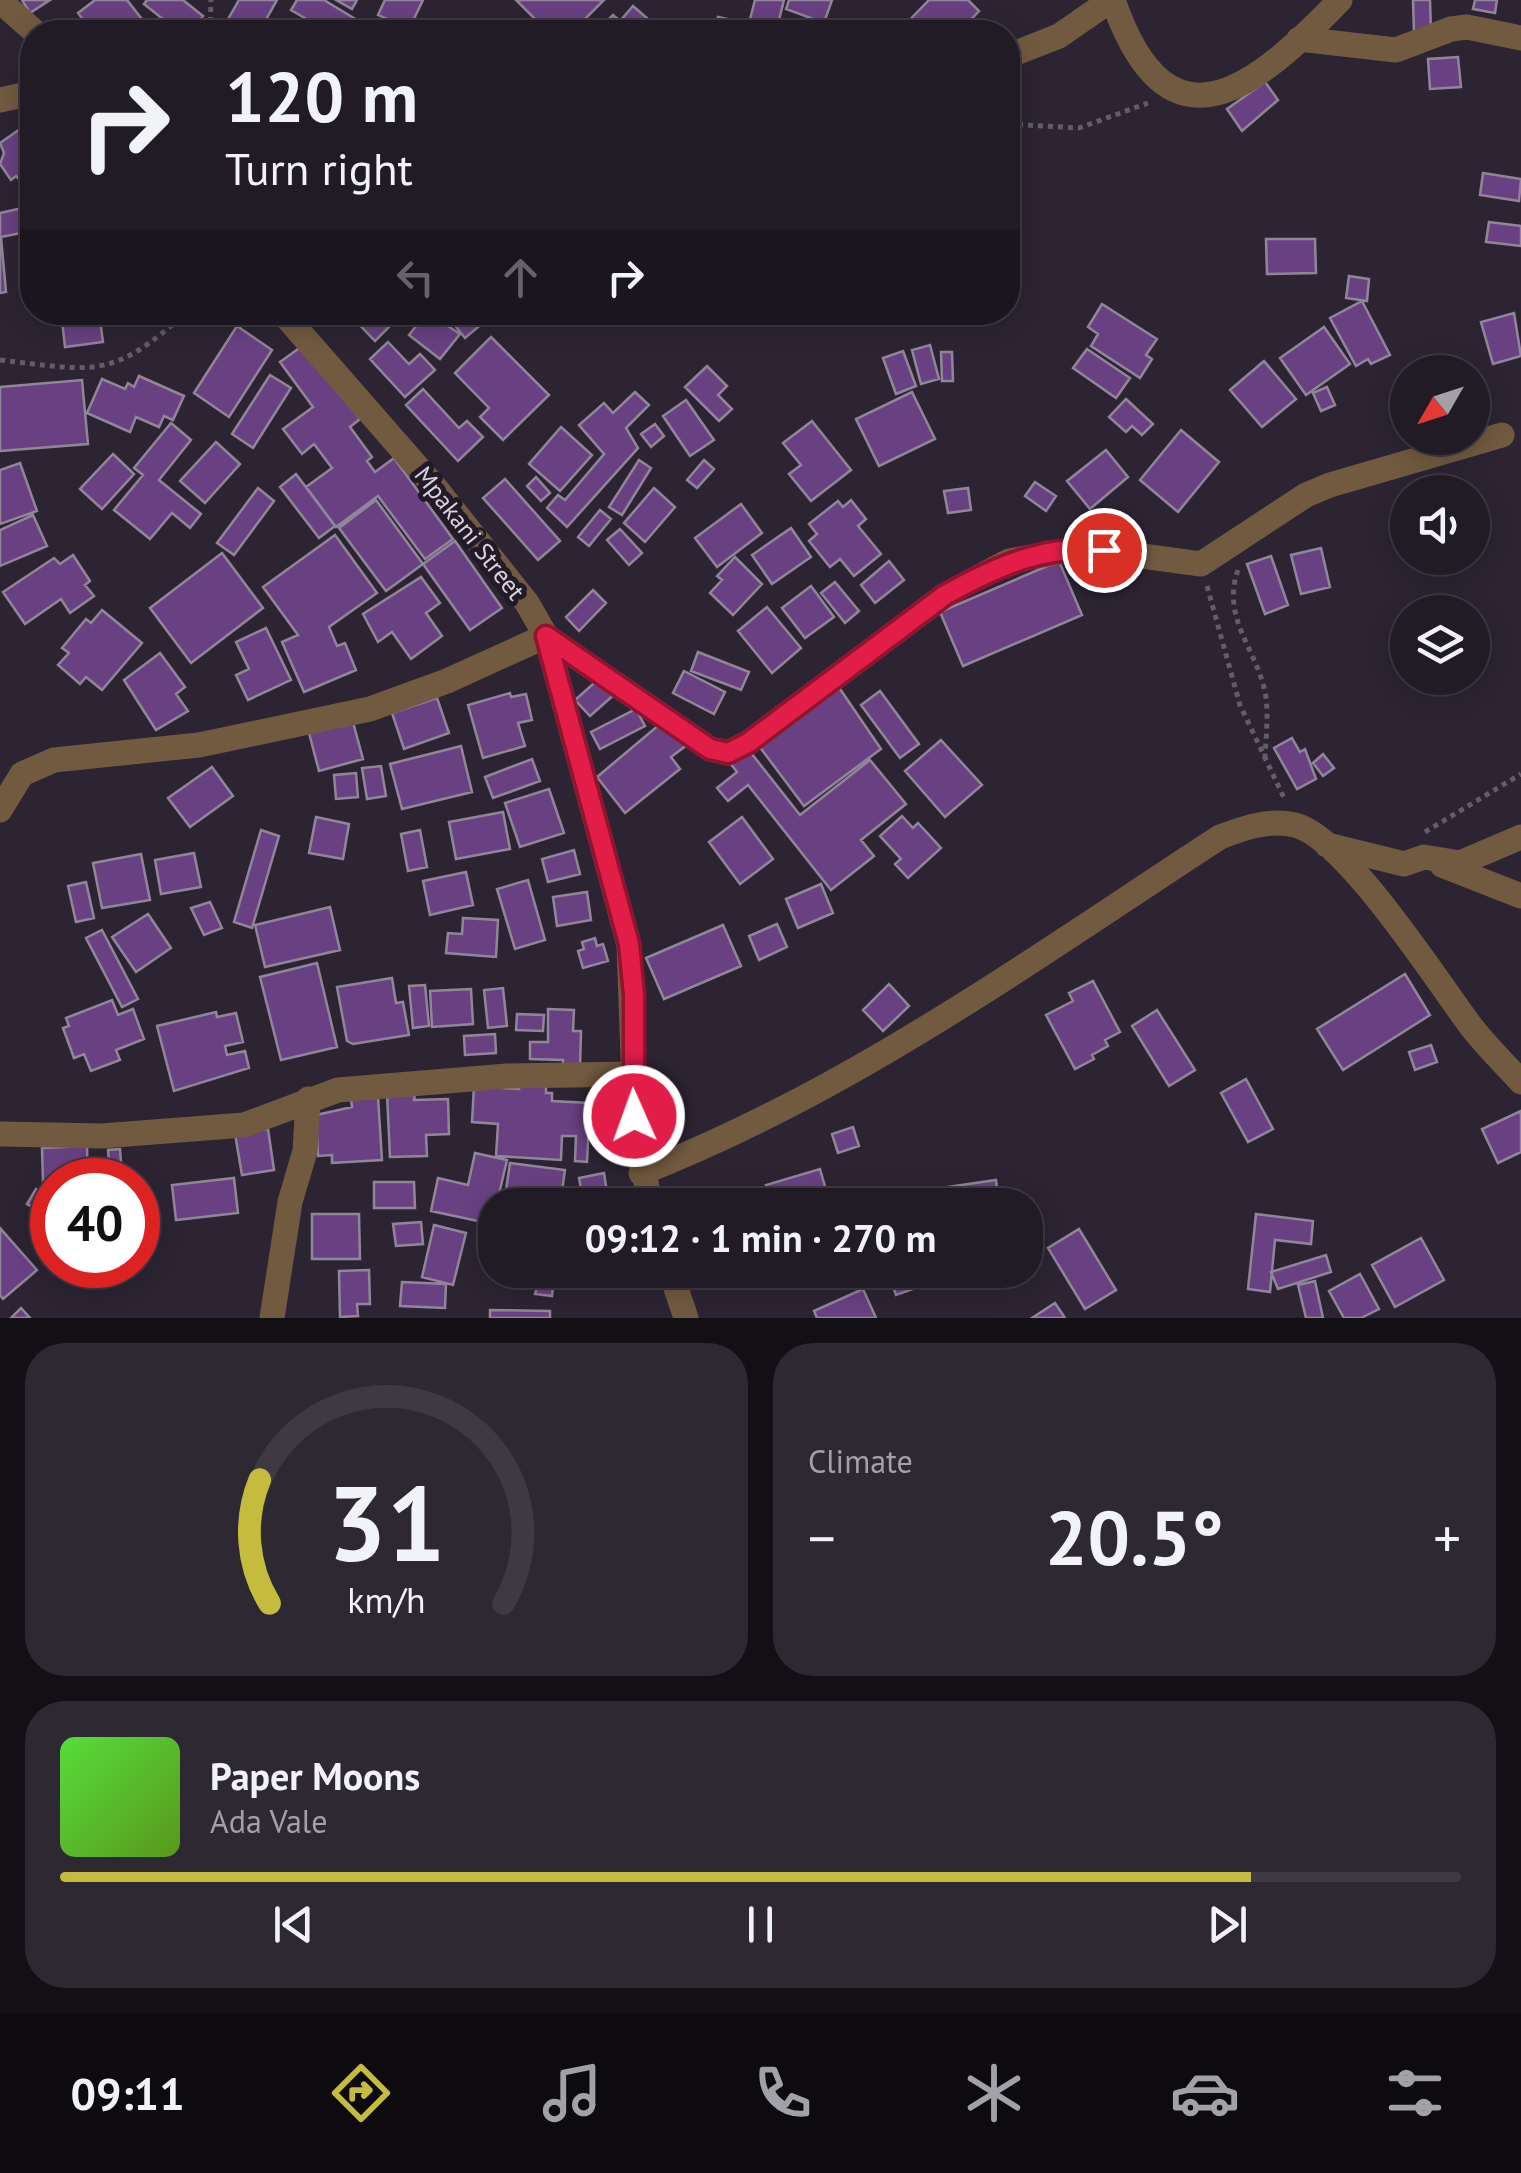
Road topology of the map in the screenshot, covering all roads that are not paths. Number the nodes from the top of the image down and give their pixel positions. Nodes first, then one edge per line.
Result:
1 (1112, 0) edge
2 (1340, 0) edge
3 (0, 1) edge
4 (21, 20) edge
5 (1521, 38) edge
6 (1299, 40) junction
7 (1020, 51) edge
8 (293, 325) edge
9 (1502, 436) dead end
10 (546, 636) junction
11 (0, 810) edge
12 (1521, 836) edge
13 (1328, 845) junction
14 (1422, 847) junction
15 (1521, 896) edge
16 (632, 1074) junction
17 (1521, 1082) edge
18 (308, 1100) junction
19 (0, 1134) edge
20 (641, 1173) junction
21 (646, 1188) edge
22 (676, 1288) edge
23 (272, 1318) edge
24 (686, 1318) edge

1 - 6 street
1 - 7 street
2 - 6 street
3 - 4 street
5 - 6 street
8 - 10 street, Mpakani Street
9 - 10 street
10 - 11 street
10 - 16 street, Mpakani Street
12 - 14 street
13 - 14 street
13 - 17 street
13 - 20 street
14 - 15 street
16 - 18 street
16 - 20 street, Mpakani Street
18 - 19 street
18 - 23 street
20 - 21 street, Mpakani Street
22 - 24 street

